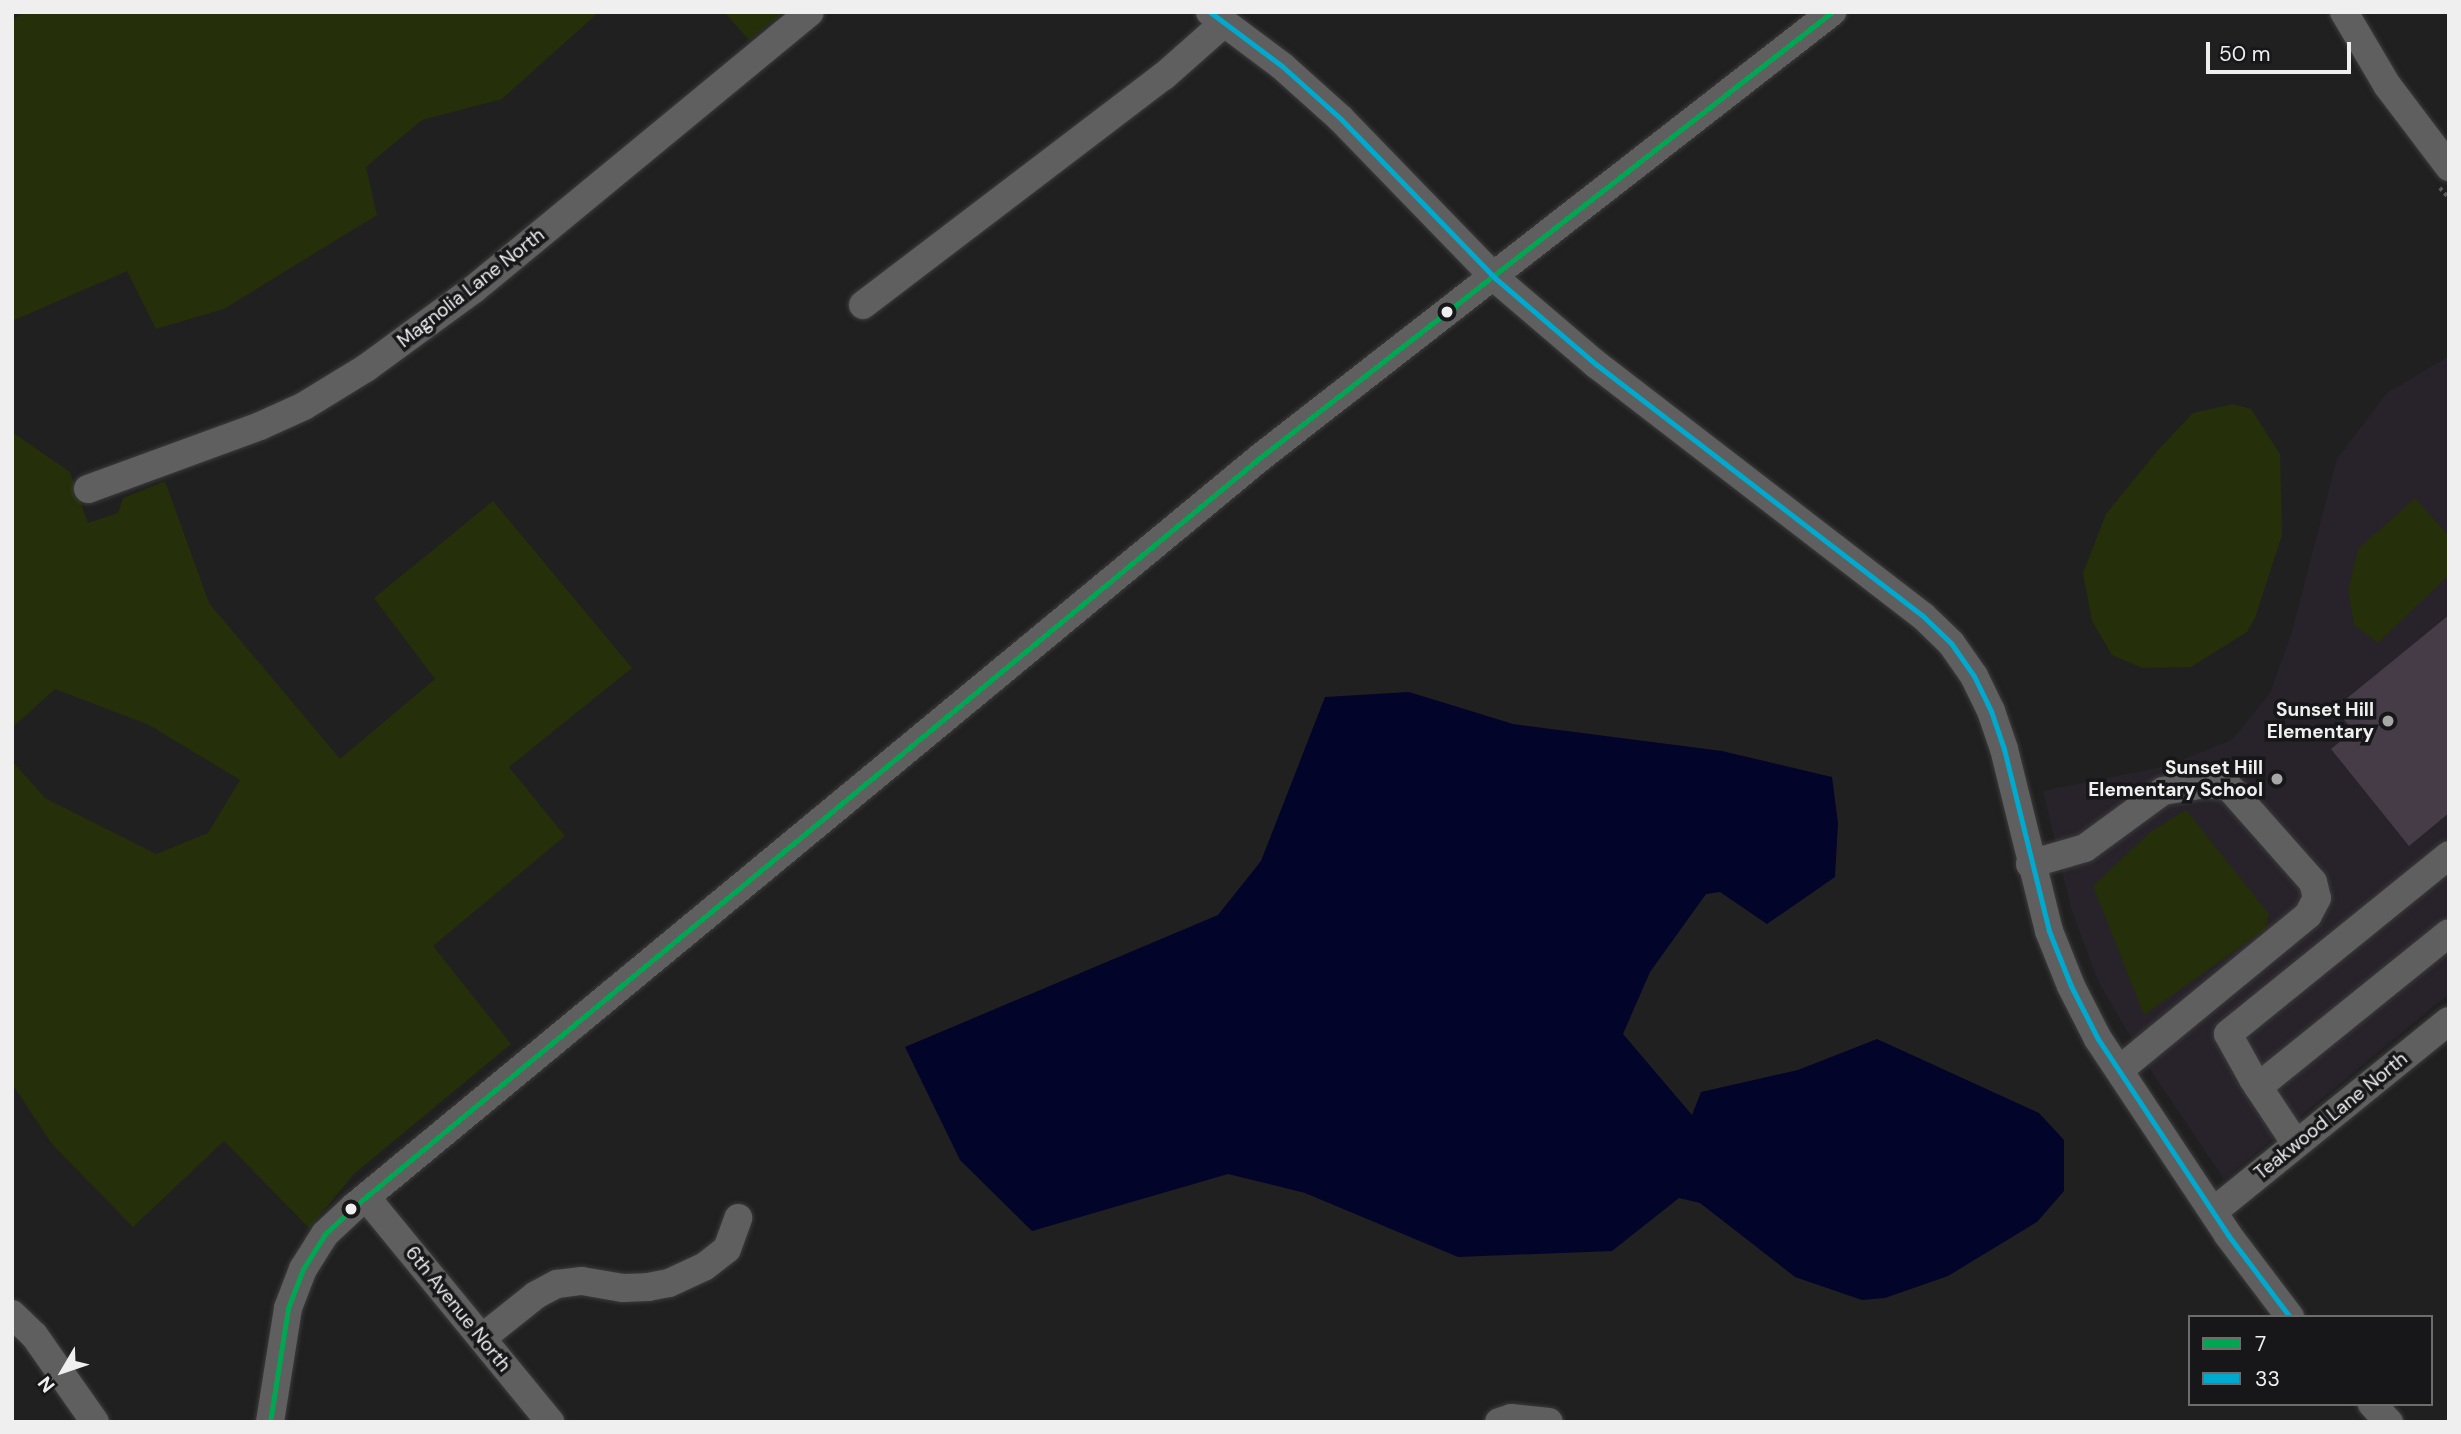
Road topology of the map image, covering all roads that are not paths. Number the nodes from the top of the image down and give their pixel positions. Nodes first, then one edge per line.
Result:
1 (810, 12) edge
2 (1832, 12) edge
3 (2344, 12) edge
4 (1217, 18) edge
5 (2449, 167) edge
6 (1495, 278) junction
7 (863, 305) dead end
8 (88, 489) dead end
9 (2449, 855) edge
10 (2030, 864) junction
11 (2449, 933) edge
12 (2449, 1021) edge
13 (2119, 1070) junction
14 (2258, 1087) junction
15 (2296, 1144) junction
16 (366, 1197) junction
17 (2214, 1211) junction
18 (738, 1218) dead end
19 (12, 1314) edge
20 (2288, 1315) edge
21 (482, 1338) junction
22 (2374, 1406) edge
23 (95, 1422) edge
24 (270, 1422) edge
25 (550, 1422) edge
26 (1499, 1422) edge
27 (1549, 1422) edge
28 (2389, 1422) edge

1 - 8 street, Magnolia Lane North
2 - 6 street
3 - 5 street
4 - 6 street
4 - 7 street
6 - 10 street
6 - 16 street
9 - 14 street
10 - 13 street
10 - 13 street
11 - 14 street
12 - 15 street, Teakwood Lane North
13 - 17 street
14 - 15 street
15 - 17 street, Teakwood Lane North
16 - 21 street, 6th Avenue North
16 - 24 street
17 - 20 street
18 - 21 street
19 - 23 street
21 - 25 street, 6th Avenue North
22 - 28 street
26 - 27 street

